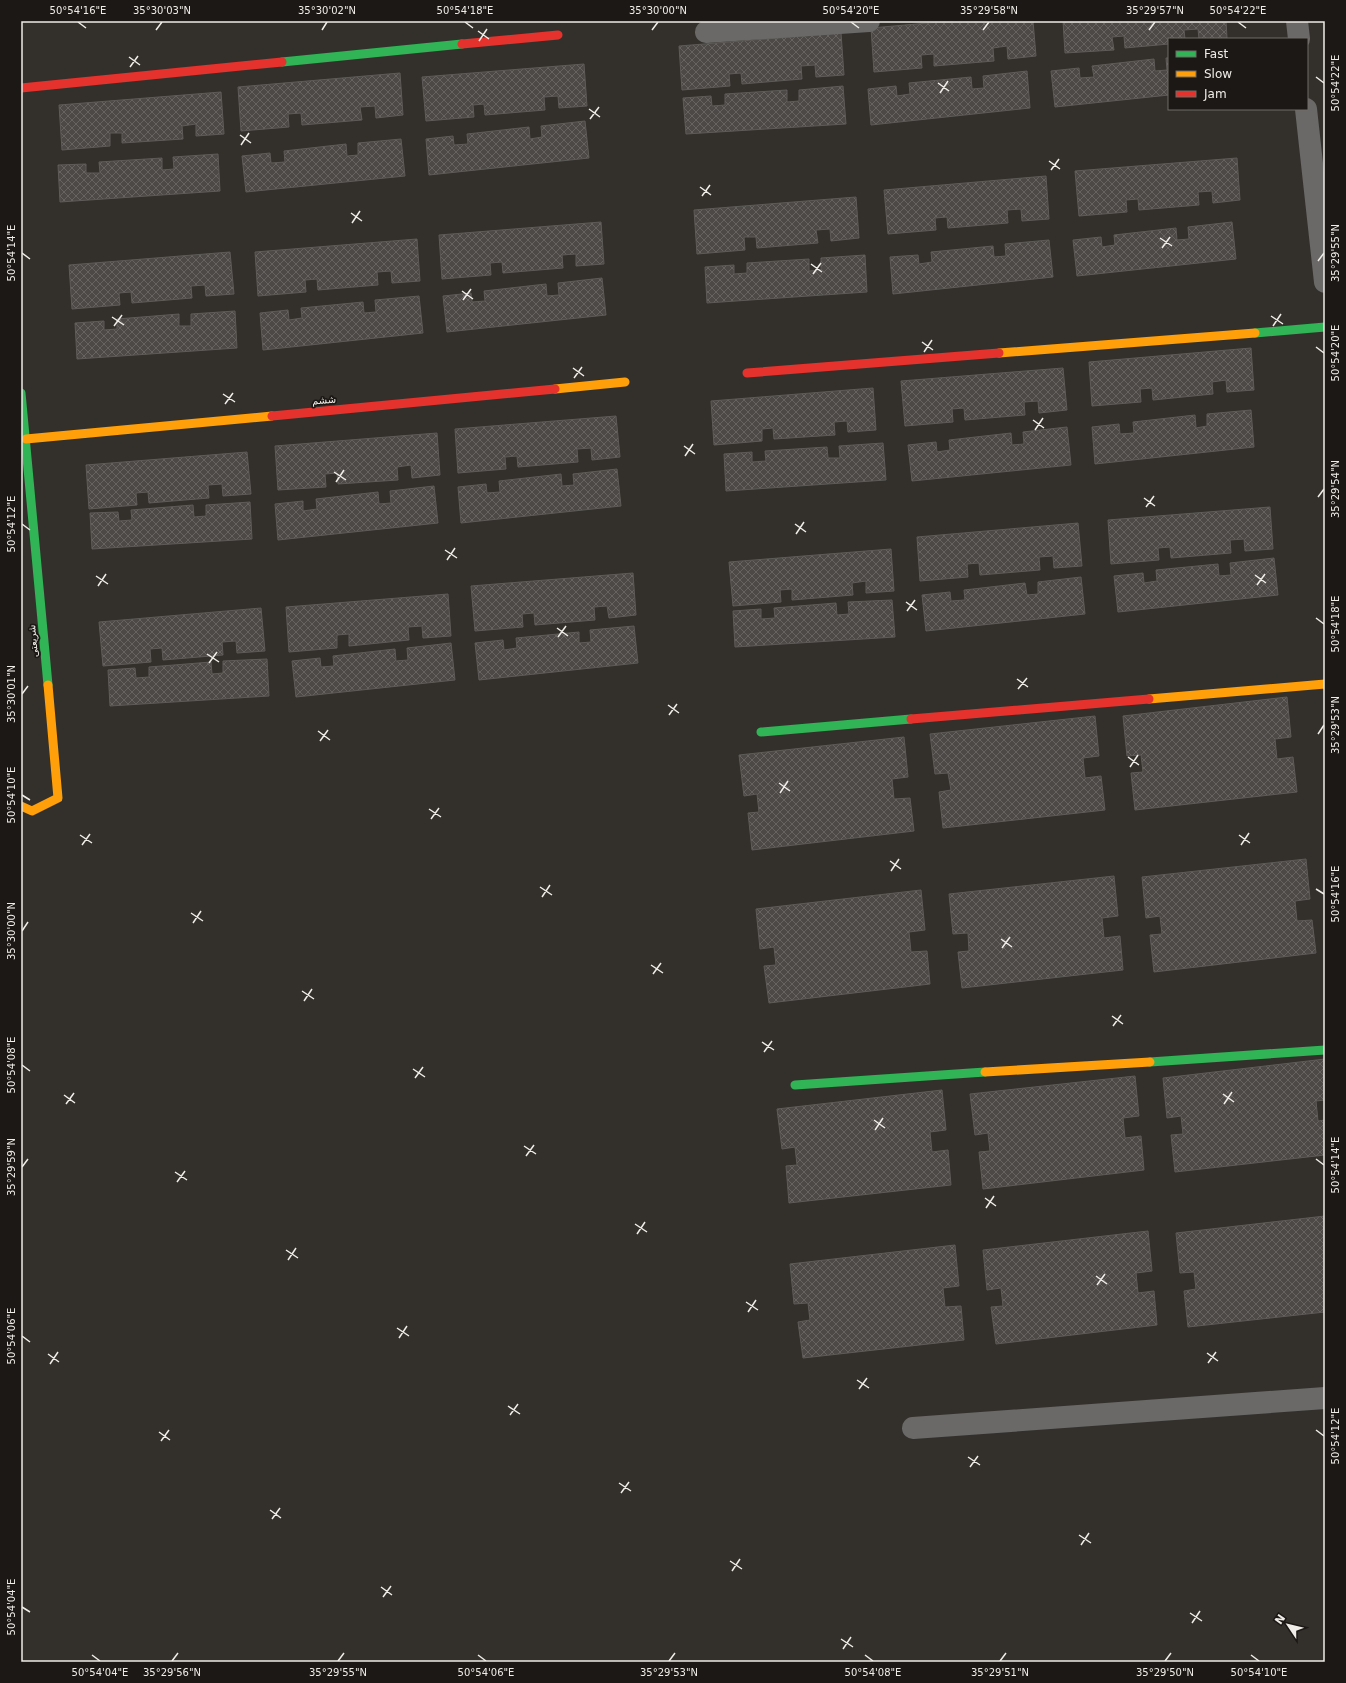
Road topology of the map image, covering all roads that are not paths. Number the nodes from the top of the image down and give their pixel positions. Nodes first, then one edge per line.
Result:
1 (869, 21) edge
2 (1297, 21) edge
3 (706, 32) dead end
4 (558, 36) dead end
5 (1298, 38) edge
6 (21, 88) edge
7 (1306, 110) edge
8 (1325, 282) edge
9 (1325, 327) edge
10 (747, 374) dead end
11 (625, 382) dead end
12 (21, 393) edge
13 (26, 439) junction
14 (1325, 684) edge
15 (761, 732) dead end
16 (21, 806) edge
17 (1325, 1050) edge
18 (795, 1086) dead end
19 (1325, 1398) edge
20 (913, 1428) dead end

1 - 3 street
2 - 5 street
4 - 6 street
7 - 8 street
9 - 10 street
11 - 13 street, ششم
12 - 13 street, شریعتی
13 - 16 street, شریعتی
14 - 15 street
17 - 18 street
19 - 20 street

